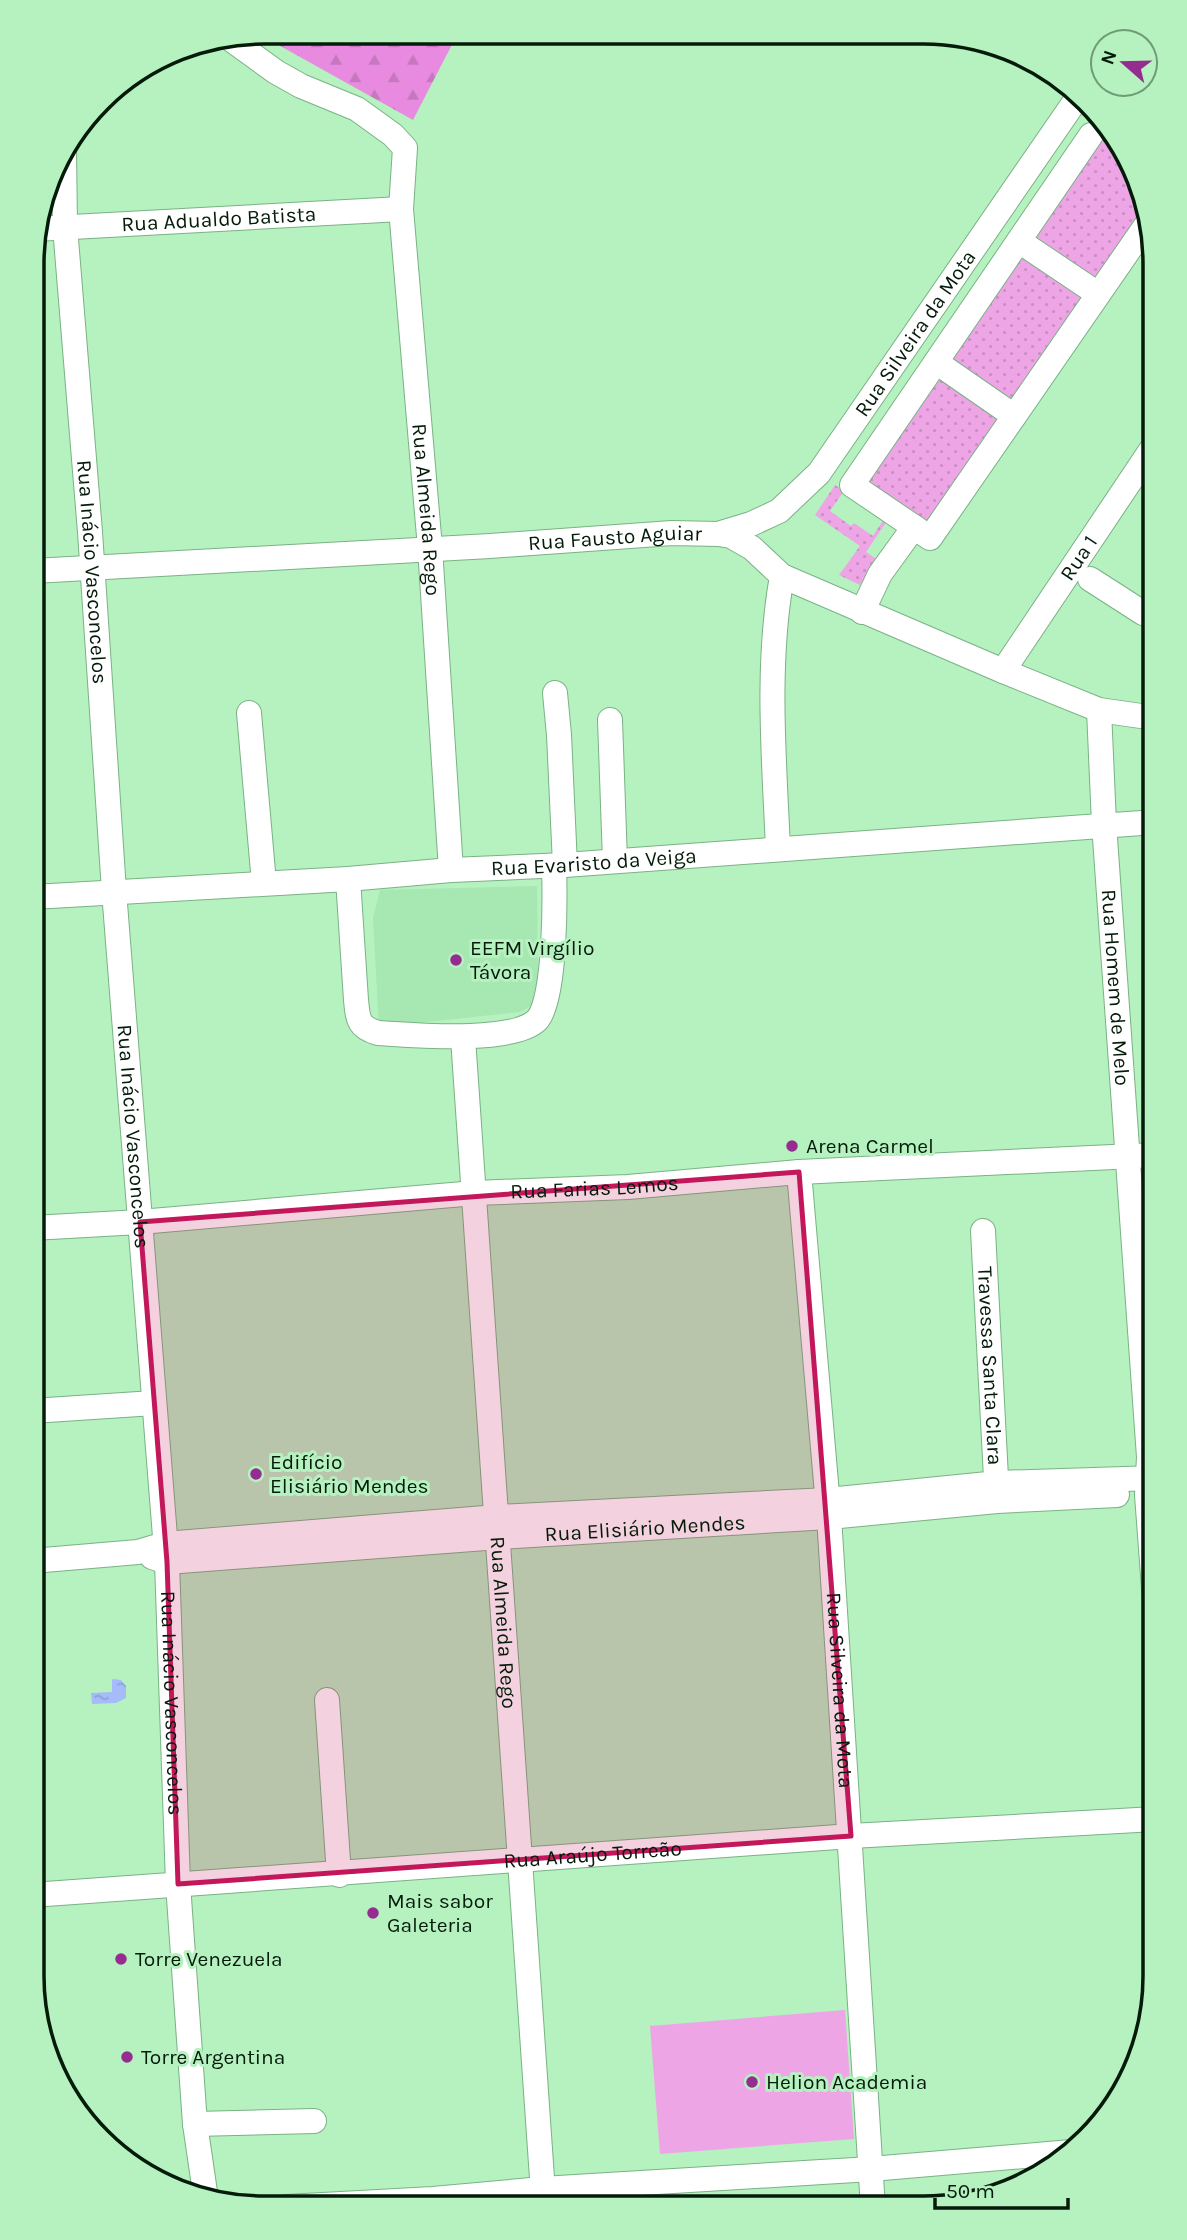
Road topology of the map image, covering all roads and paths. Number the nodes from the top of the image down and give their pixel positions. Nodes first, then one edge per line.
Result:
1 (240, 46) edge
2 (1073, 103) edge
3 (1091, 135) dead end
4 (64, 171) edge
5 (401, 209) junction
6 (65, 227) junction
7 (47, 228) edge
8 (1141, 233) edge
9 (1019, 241) junction
10 (1098, 294) junction
11 (936, 362) junction
12 (1014, 416) junction
13 (1143, 463) edge
14 (914, 527) junction
15 (718, 534) junction
16 (430, 548) junction
17 (92, 568) junction
18 (44, 570) edge
19 (782, 576) junction
20 (1090, 579) dead end
21 (1143, 605) edge
22 (862, 612) junction
23 (1003, 671) junction
24 (555, 693) dead end
25 (1099, 710) junction
26 (249, 713) dead end
27 (1143, 716) edge
28 (610, 719) dead end
29 (1143, 822) edge
30 (1104, 824) junction
31 (778, 848) junction
32 (615, 861) junction
33 (559, 865) junction
34 (451, 870) junction
35 (348, 879) junction
36 (264, 883) junction
37 (114, 891) junction
38 (44, 896) edge
39 (463, 1038) junction
40 (1143, 1156) edge
41 (1127, 1157) junction
42 (799, 1172) junction
43 (475, 1193) junction
44 (139, 1222) junction
45 (44, 1227) edge
46 (983, 1231) dead end
47 (1143, 1375) edge
48 (154, 1402) junction
49 (44, 1410) edge
50 (1143, 1485) edge
51 (997, 1492) junction
52 (829, 1508) junction
53 (498, 1527) junction
54 (166, 1553) junction
55 (44, 1560) edge
56 (327, 1700) dead end
57 (1143, 1820) edge
58 (851, 1836) junction
59 (520, 1861) junction
60 (339, 1875) junction
61 (178, 1884) junction
62 (44, 1894) edge
63 (314, 2121) dead end
64 (195, 2124) junction
65 (1053, 2154) edge
66 (871, 2169) junction
67 (204, 2188) edge
68 (543, 2196) edge
69 (566, 2196) edge
70 (872, 2196) edge

1 - 5 street, Rua Almeida Rego
2 - 15 street, Rua Silveira da Mota
3 - 9 street
4 - 6 street, Rua Inácio Vasconcelos
5 - 6 street, Rua Adualdo Batista
5 - 16 street, Rua Almeida Rego
6 - 7 street, Rua Adualdo Batista
6 - 17 street, Rua Inácio Vasconcelos
8 - 10 street
9 - 10 street
9 - 11 street
10 - 12 street
11 - 12 street
11 - 14 street
12 - 14 street
13 - 23 street, Rua 1
14 - 22 street
15 - 16 street, Rua Fausto Aguiar
15 - 19 street, Rua Fausto Aguiar
16 - 17 street, Rua Fausto Aguiar
16 - 34 street, Rua Almeida Rego
17 - 18 street, Rua Fausto Aguiar
17 - 37 street, Rua Inácio Vasconcelos
19 - 22 street, Rua Fausto Aguiar
19 - 31 street
20 - 21 street
22 - 23 street, Rua Fausto Aguiar
23 - 25 street, Rua Fausto Aguiar
24 - 33 street
25 - 27 street, Rua Fausto Aguiar
25 - 30 street, Rua Homem de Melo
26 - 36 street
28 - 32 street
29 - 30 street, Rua Evaristo da Veiga
30 - 31 street, Rua Evaristo da Veiga
30 - 41 street, Rua Homem de Melo
31 - 32 street, Rua Evaristo da Veiga
32 - 33 street, Rua Evaristo da Veiga
33 - 34 street, Rua Evaristo da Veiga
33 - 39 street
34 - 35 street, Rua Evaristo da Veiga
35 - 36 street, Rua Evaristo da Veiga
35 - 39 street
36 - 37 street, Rua Evaristo da Veiga
37 - 38 street, Rua Evaristo da Veiga
37 - 44 street, Rua Inácio Vasconcelos
39 - 43 street, Rua Almeida Rego
40 - 41 street, Rua Farias Lemos
41 - 42 street, Rua Farias Lemos
41 - 47 street, Rua Homem de Melo
42 - 43 street, Rua Farias Lemos
42 - 52 street, Rua Silveira da Mota
43 - 44 street, Rua Farias Lemos
43 - 53 street, Rua Almeida Rego
44 - 45 street, Rua Farias Lemos
44 - 48 street, Rua Inácio Vasconcelos
46 - 51 street, Travessa Santa Clara
48 - 49 street
48 - 54 street, Rua Inácio Vasconcelos
50 - 51 street, Rua Elisiário Mendes
51 - 52 street, Rua Elisiário Mendes
52 - 53 street, Rua Elisiário Mendes
52 - 58 street, Rua Silveira da Mota
53 - 54 street, Rua Elisiário Mendes
53 - 59 street, Rua Almeida Rego
54 - 55 street, Rua Elisiário Mendes
54 - 61 street, Rua Inácio Vasconcelos
56 - 60 street
57 - 58 street, Rua Araújo Torreão
58 - 59 street, Rua Araújo Torreão
58 - 66 street, Rua Silveira da Mota
59 - 60 street, Rua Araújo Torreão
59 - 68 street, Rua Almeida Rego
60 - 61 street, Rua Araújo Torreão
61 - 62 street, Rua Araújo Torreão
61 - 64 street, Rua Inácio Vasconcelos
63 - 64 street
64 - 67 street, Rua Inácio Vasconcelos
65 - 66 street
66 - 69 street
66 - 70 street, Rua Silveira da Mota

